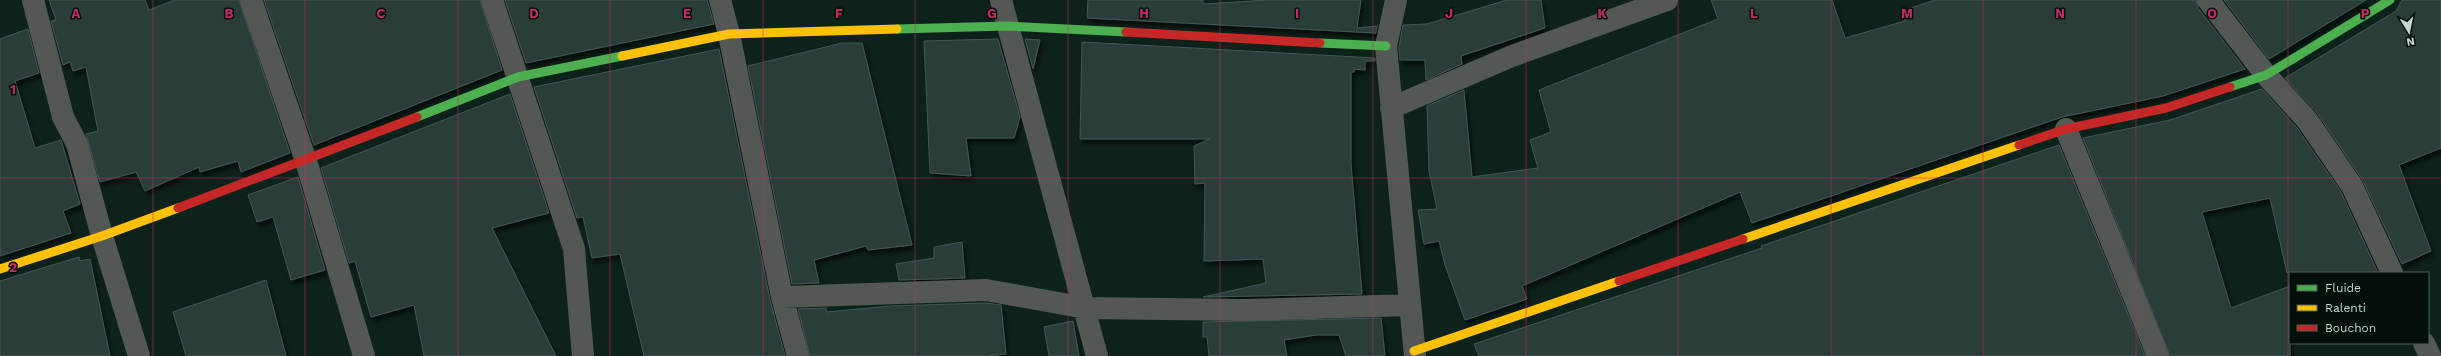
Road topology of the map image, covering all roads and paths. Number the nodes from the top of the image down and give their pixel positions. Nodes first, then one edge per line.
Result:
1 (33, 0) edge
2 (251, 0) edge
3 (492, 0) edge
4 (720, 0) edge
5 (1000, 0) edge
6 (1396, 0) edge
7 (1667, 0) edge
8 (2208, 0) edge
9 (2390, 0) edge
10 (1007, 26) junction
11 (729, 34) junction
12 (1386, 46) junction
13 (2266, 75) junction
14 (518, 77) junction
15 (1392, 108) junction
16 (2066, 130) junction
17 (306, 161) junction
18 (102, 236) junction
19 (0, 269) edge
20 (2392, 272) edge
21 (782, 297) junction
22 (1409, 305) junction
23 (1086, 308) junction
24 (2424, 344) edge
25 (1414, 354) edge
26 (139, 356) edge
27 (364, 356) edge
28 (583, 356) edge
29 (798, 356) edge
30 (1097, 356) edge
31 (2158, 356) edge
32 (2430, 356) edge

1 - 18 street
2 - 17 street
3 - 14 street
4 - 11 street
5 - 10 street
6 - 12 street
7 - 15 street
8 - 13 street
9 - 13 street
10 - 11 street
10 - 12 street
10 - 23 street
11 - 14 street
11 - 21 street
12 - 15 street
13 - 16 street
13 - 20 street
14 - 17 street
14 - 28 street
15 - 22 street
16 - 25 street
16 - 31 street
17 - 18 street
17 - 27 street
18 - 19 street
18 - 26 street
21 - 23 street
21 - 29 street
22 - 23 street
22 - 25 street
23 - 30 street
24 - 32 street

